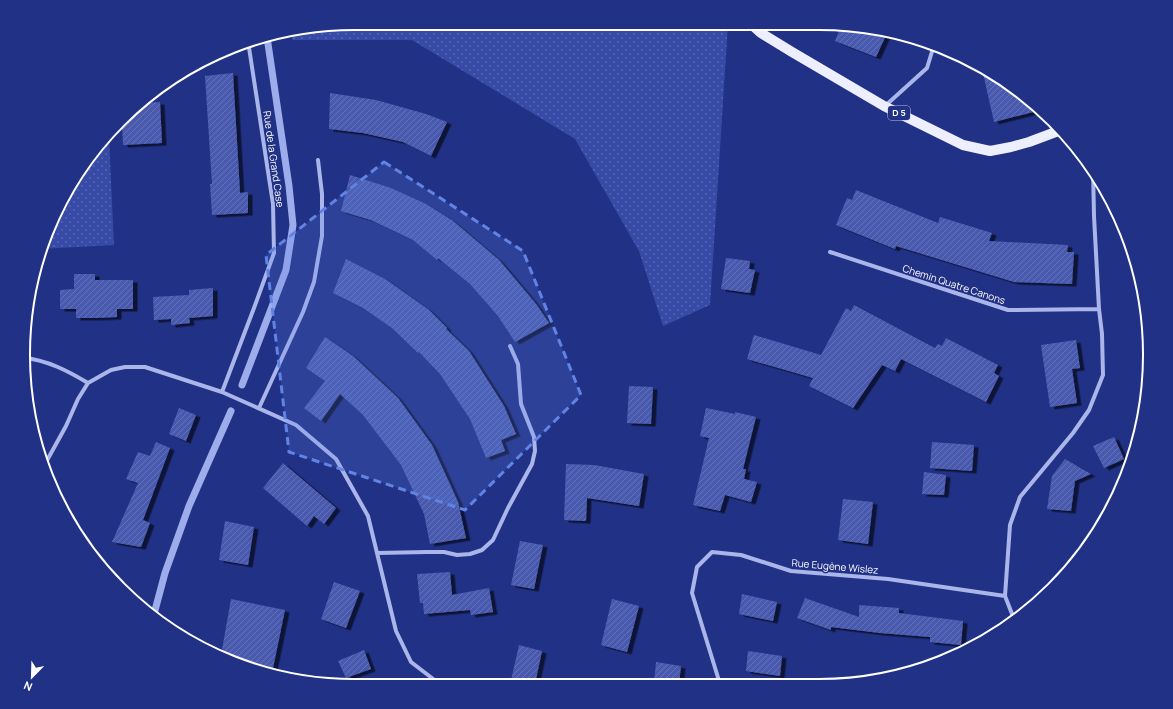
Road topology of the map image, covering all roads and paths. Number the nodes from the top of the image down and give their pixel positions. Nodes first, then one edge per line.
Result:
1 (758, 30) edge
2 (249, 47) edge
3 (932, 51) edge
4 (884, 106) junction
5 (1055, 132) edge
6 (318, 160) dead end
7 (1093, 182) edge
8 (830, 252) dead end
9 (1099, 309) junction
10 (510, 346) dead end
11 (30, 359) edge
12 (88, 383) junction
13 (222, 392) junction
14 (259, 408) junction
15 (47, 460) edge
16 (377, 553) junction
17 (1005, 596) junction
18 (1012, 615) edge
19 (433, 679) edge
20 (718, 679) edge

1 - 4 main road, D 5
2 - 13 street, Rue de la Grand Case
3 - 4 street
4 - 5 main road, D 5
6 - 14 street
7 - 9 street
8 - 9 street, Chemin Quatre Canons
9 - 17 street
10 - 16 street
11 - 12 street
12 - 13 street
12 - 15 street
13 - 14 street
14 - 16 street
16 - 19 street
17 - 18 street
17 - 20 street, Rue Eugène Wislez

